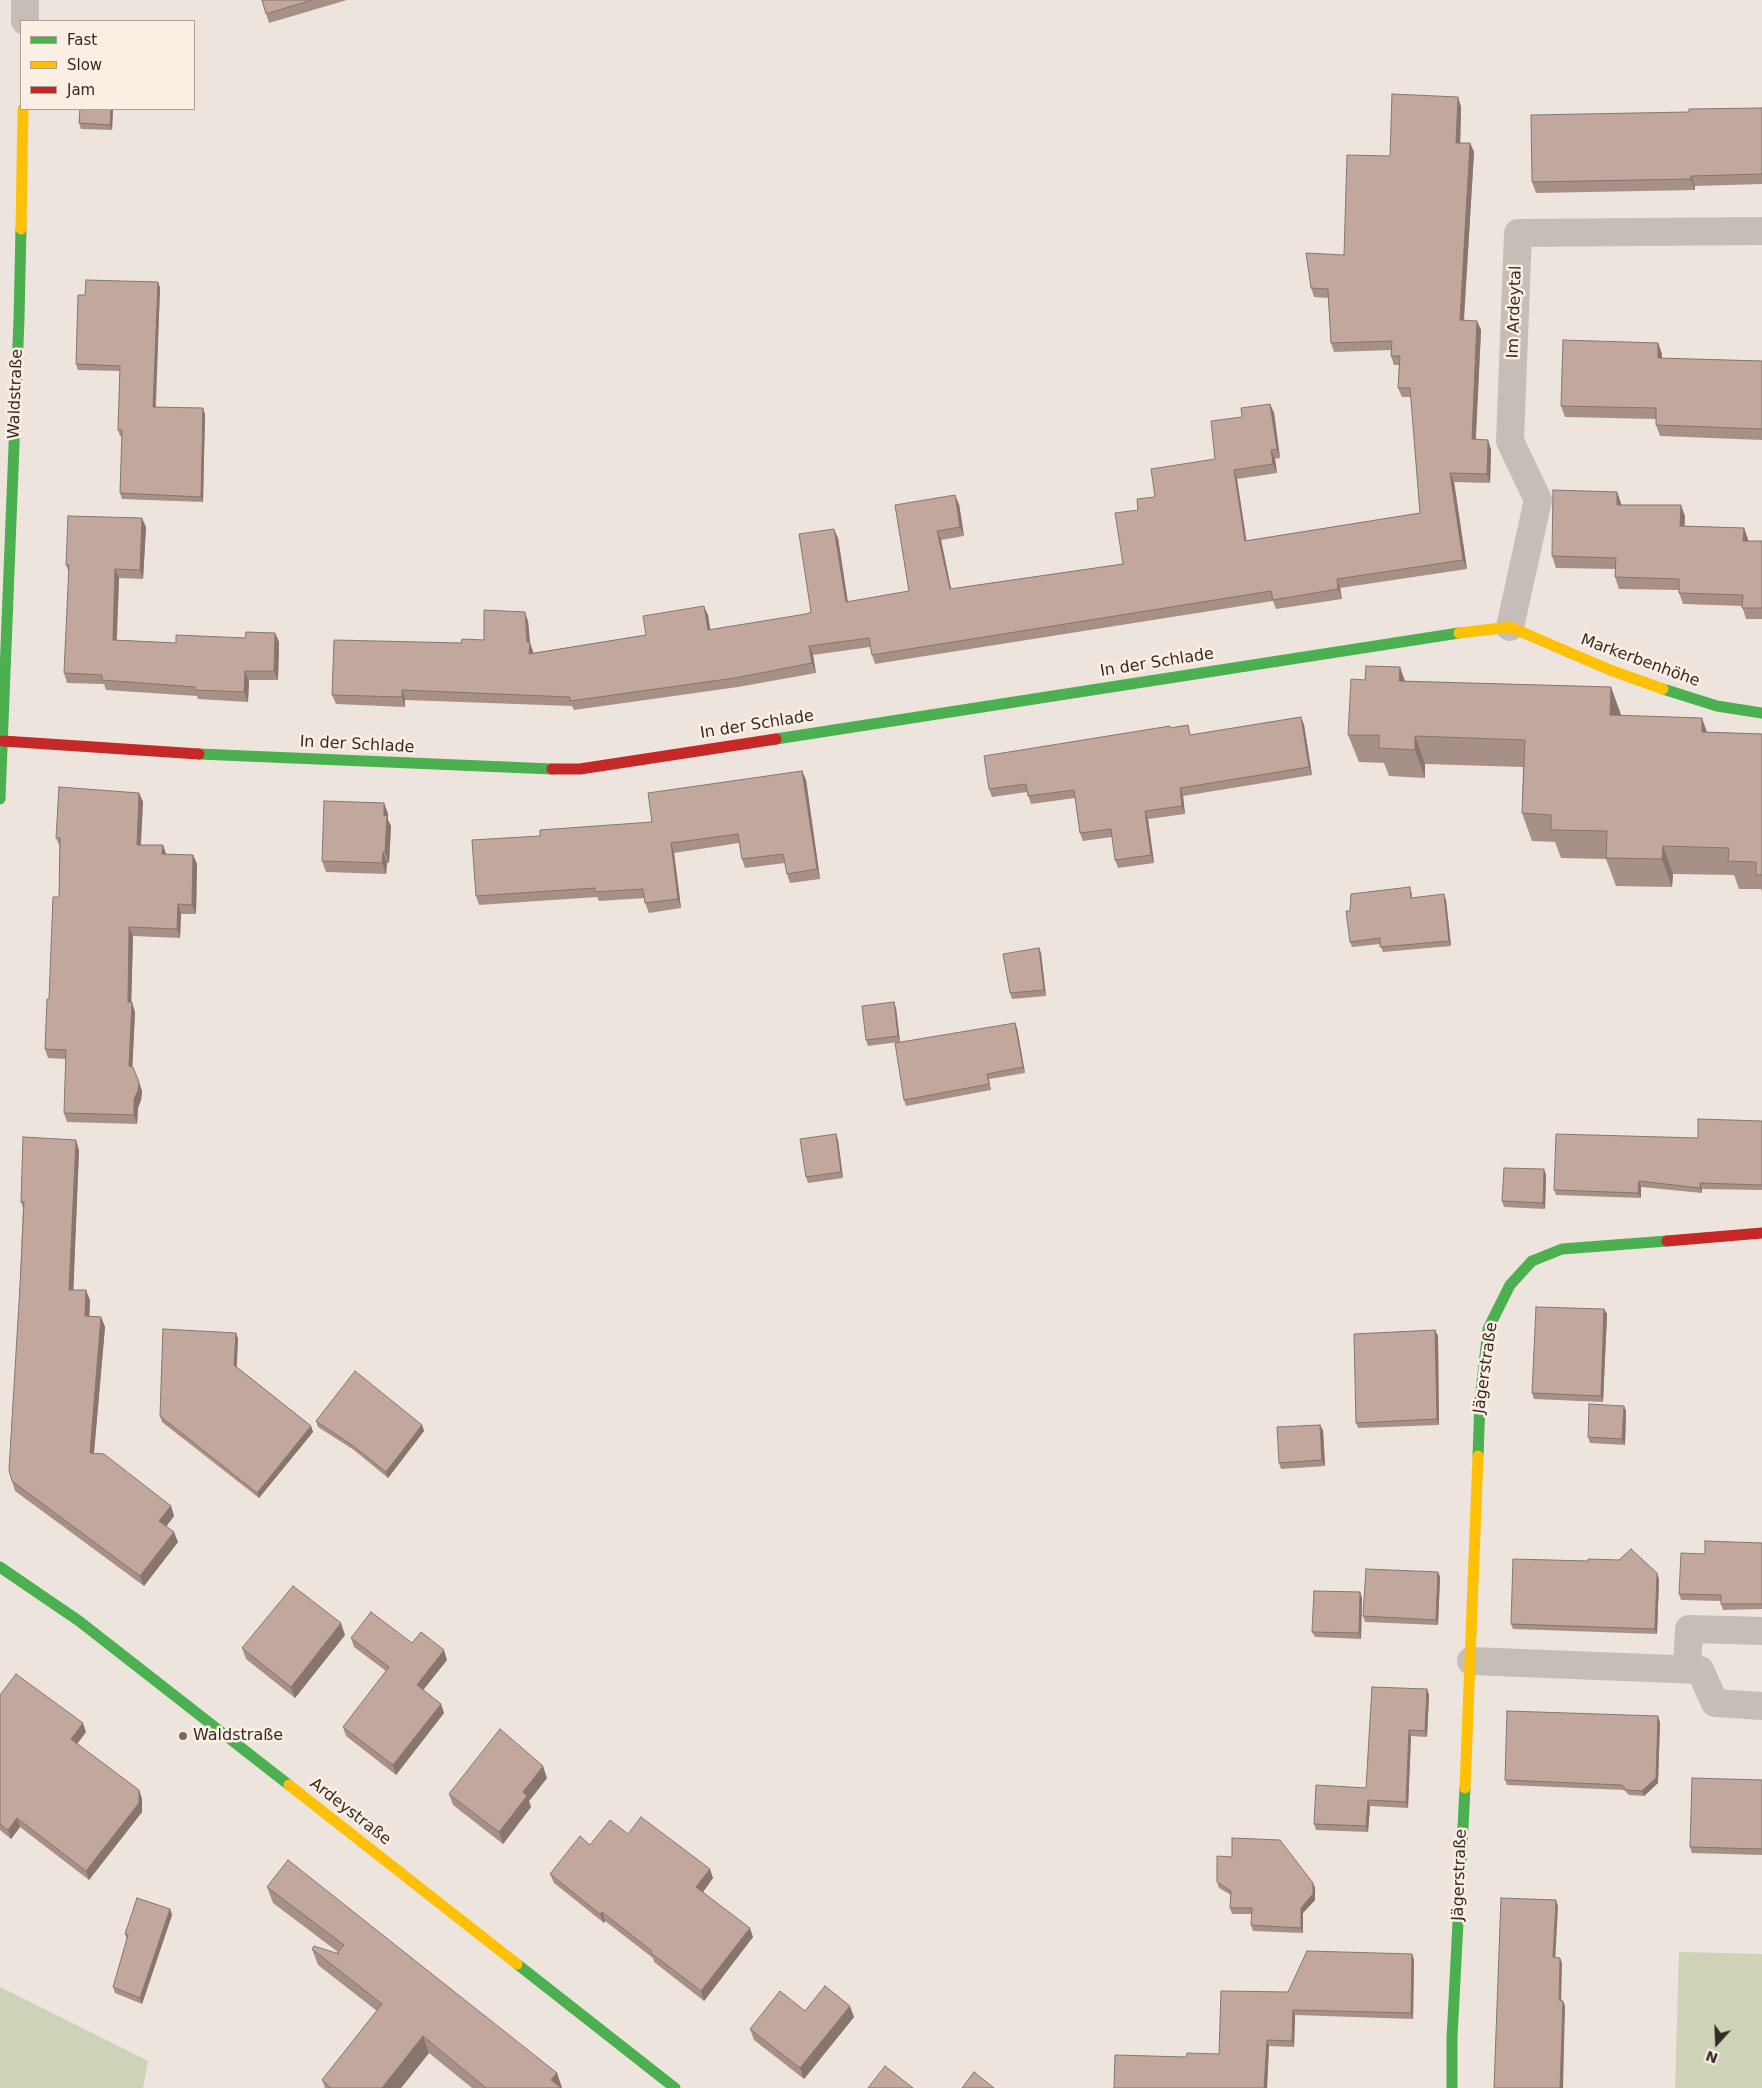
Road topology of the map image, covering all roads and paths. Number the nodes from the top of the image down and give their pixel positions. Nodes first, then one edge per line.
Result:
1 (25, 0) edge
2 (25, 20) edge
3 (23, 110) edge
4 (1762, 232) edge
5 (1510, 627) junction
6 (1762, 713) edge
7 (3, 741) junction
8 (0, 799) edge
9 (1762, 1233) edge
10 (0, 1567) edge
11 (1762, 1632) edge
12 (1471, 1661) junction
13 (1687, 1669) junction
14 (1762, 1706) edge
15 (675, 2088) edge
16 (1452, 2088) edge

1 - 2 street
3 - 7 street, Waldstraße
4 - 5 street, Im Ardeytal
5 - 6 street, Markerbenhöhe
5 - 7 street, In der Schlade
7 - 8 street, Waldstraße
9 - 12 street, Jägerstraße
10 - 15 street, Ardeystraße
11 - 13 street
12 - 13 street
12 - 16 street, Jägerstraße
13 - 14 street

